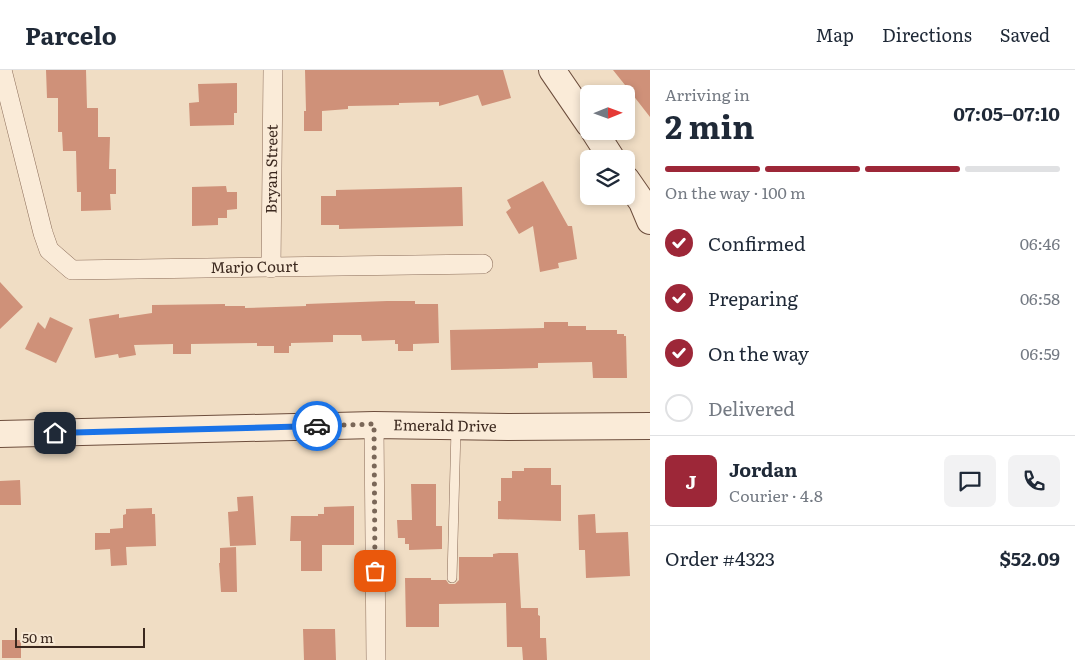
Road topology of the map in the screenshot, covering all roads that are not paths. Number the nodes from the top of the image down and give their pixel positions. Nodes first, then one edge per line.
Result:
1 (2, 70) edge
2 (273, 70) edge
3 (552, 70) edge
4 (580, 111) edge
5 (635, 192) edge
6 (650, 221) edge
7 (483, 264) dead end
8 (271, 268) junction
9 (374, 424) junction
10 (456, 426) junction
11 (650, 426) edge
12 (0, 434) edge
13 (452, 578) dead end
14 (376, 660) edge

1 - 8 street, Marjo Court
2 - 8 street, Bryan Street
3 - 4 main road
5 - 6 main road
7 - 8 street, Marjo Court
9 - 10 main road, Emerald Drive
9 - 12 main road, Emerald Drive
9 - 14 street
10 - 11 main road, Emerald Drive
10 - 13 lane

